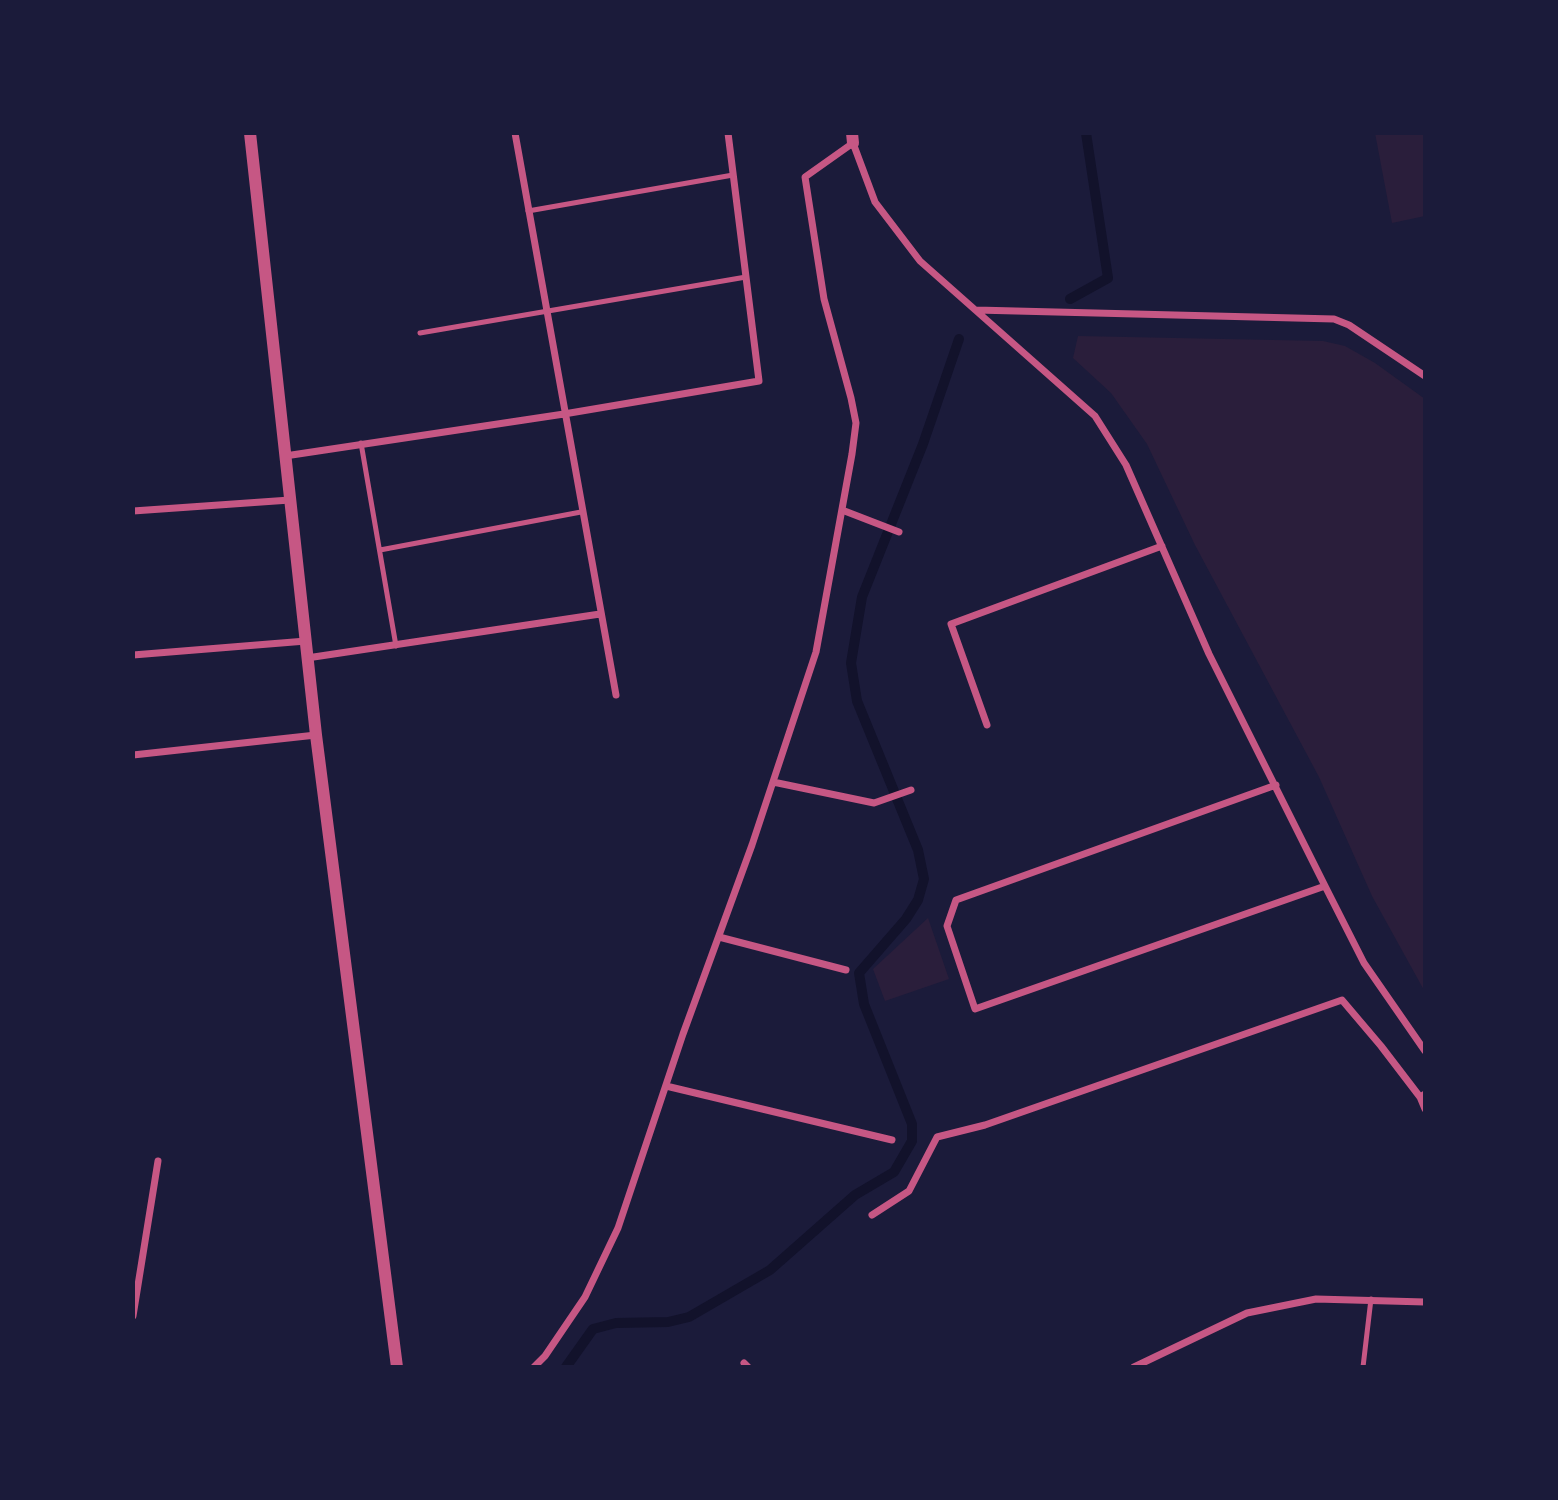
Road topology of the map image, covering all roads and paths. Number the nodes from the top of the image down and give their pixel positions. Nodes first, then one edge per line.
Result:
1 (250, 133) edge
2 (514, 133) edge
3 (728, 133) edge
4 (852, 138) edge
5 (733, 176) junction
6 (528, 211) junction
7 (746, 277) junction
8 (546, 310) junction
9 (976, 310) junction
10 (420, 333) dead end
11 (1425, 376) edge
12 (564, 414) junction
13 (361, 443) junction
14 (285, 456) junction
15 (290, 500) junction
16 (842, 510) junction
17 (133, 511) edge
18 (581, 512) junction
19 (899, 532) dead end
20 (1163, 546) junction
21 (380, 550) junction
22 (600, 614) junction
23 (306, 641) junction
24 (396, 646) junction
25 (133, 655) edge
26 (307, 658) junction
27 (616, 695) dead end
28 (987, 724) dead end
29 (316, 735) junction
30 (133, 755) edge
31 (773, 782) junction
32 (1276, 785) junction
33 (911, 790) dead end
34 (1325, 886) junction
35 (719, 937) junction
36 (846, 970) dead end
37 (1425, 1051) edge
38 (666, 1086) junction
39 (1423, 1096) edge
40 (1425, 1109) edge
41 (892, 1140) dead end
42 (158, 1161) dead end
43 (872, 1215) dead end
44 (1371, 1299) junction
45 (1425, 1302) edge
46 (133, 1316) edge
47 (397, 1367) edge
48 (534, 1367) edge
49 (1134, 1367) edge
50 (1363, 1367) edge

1 - 14 street
2 - 6 street
3 - 5 street
4 - 9 street
4 - 16 street
5 - 6 lane
5 - 7 street
6 - 8 street
7 - 8 lane
7 - 12 street
8 - 10 lane
8 - 12 street
9 - 11 street
9 - 20 street
12 - 13 street
12 - 18 street
13 - 14 street
13 - 21 lane
14 - 15 street
15 - 17 street
15 - 23 street
16 - 19 street
16 - 31 street
18 - 21 lane
18 - 22 street
20 - 28 street
20 - 32 street
21 - 24 lane
22 - 24 street
22 - 27 street
23 - 25 street
23 - 26 street
24 - 26 street
26 - 29 street
29 - 30 street
29 - 47 street
31 - 33 street
31 - 35 street
32 - 34 street
32 - 34 street
34 - 37 street
35 - 36 street
35 - 38 street
38 - 41 street
38 - 48 street
39 - 40 street
39 - 43 street
42 - 46 street
44 - 45 street
44 - 49 street
44 - 50 lane

